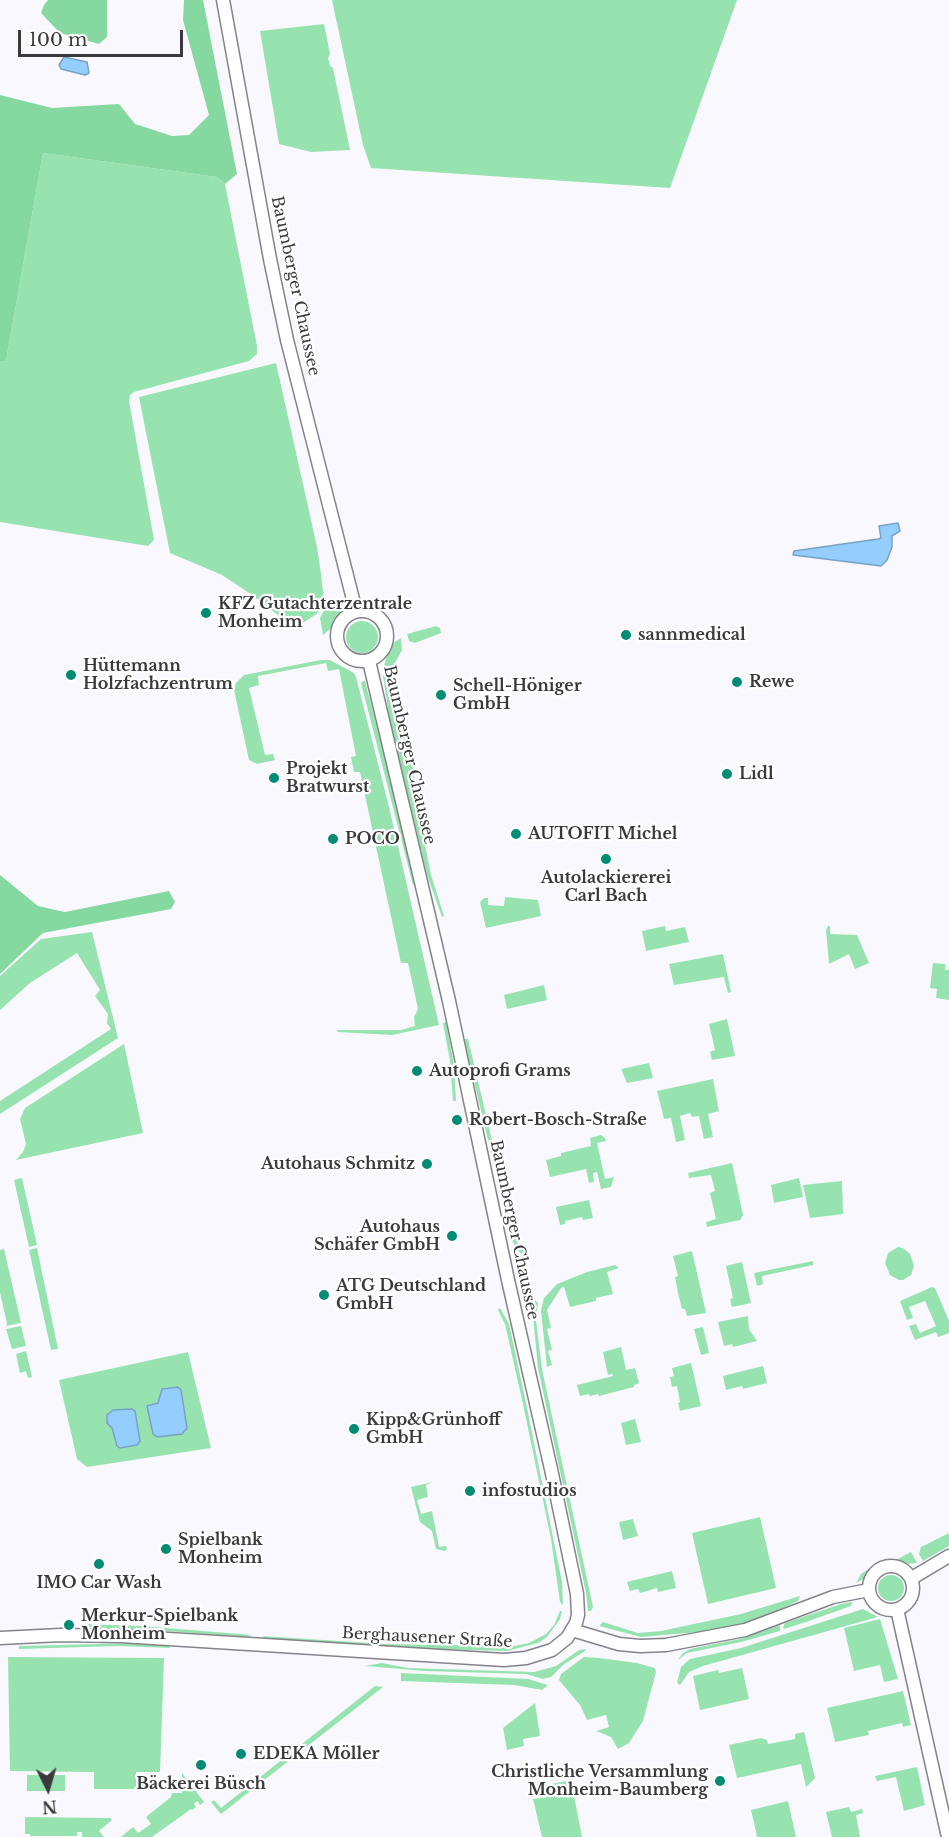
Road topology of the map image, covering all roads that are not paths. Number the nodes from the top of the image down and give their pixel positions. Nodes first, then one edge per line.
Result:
1 (223, 0) edge
2 (356, 611) junction
3 (369, 661) junction
4 (949, 1556) edge
5 (912, 1578) junction
6 (869, 1590) junction
7 (897, 1609) junction
8 (572, 1630) junction
9 (0, 1638) edge
10 (948, 1837) edge

1 - 2 street, Baumberger Chaussee
2 - 3 street
2 - 3 street
3 - 8 street, Baumberger Chaussee
4 - 5 street
5 - 6 street
5 - 7 street
6 - 7 street
6 - 8 street
7 - 10 street
8 - 9 street, Berghausener Straße

